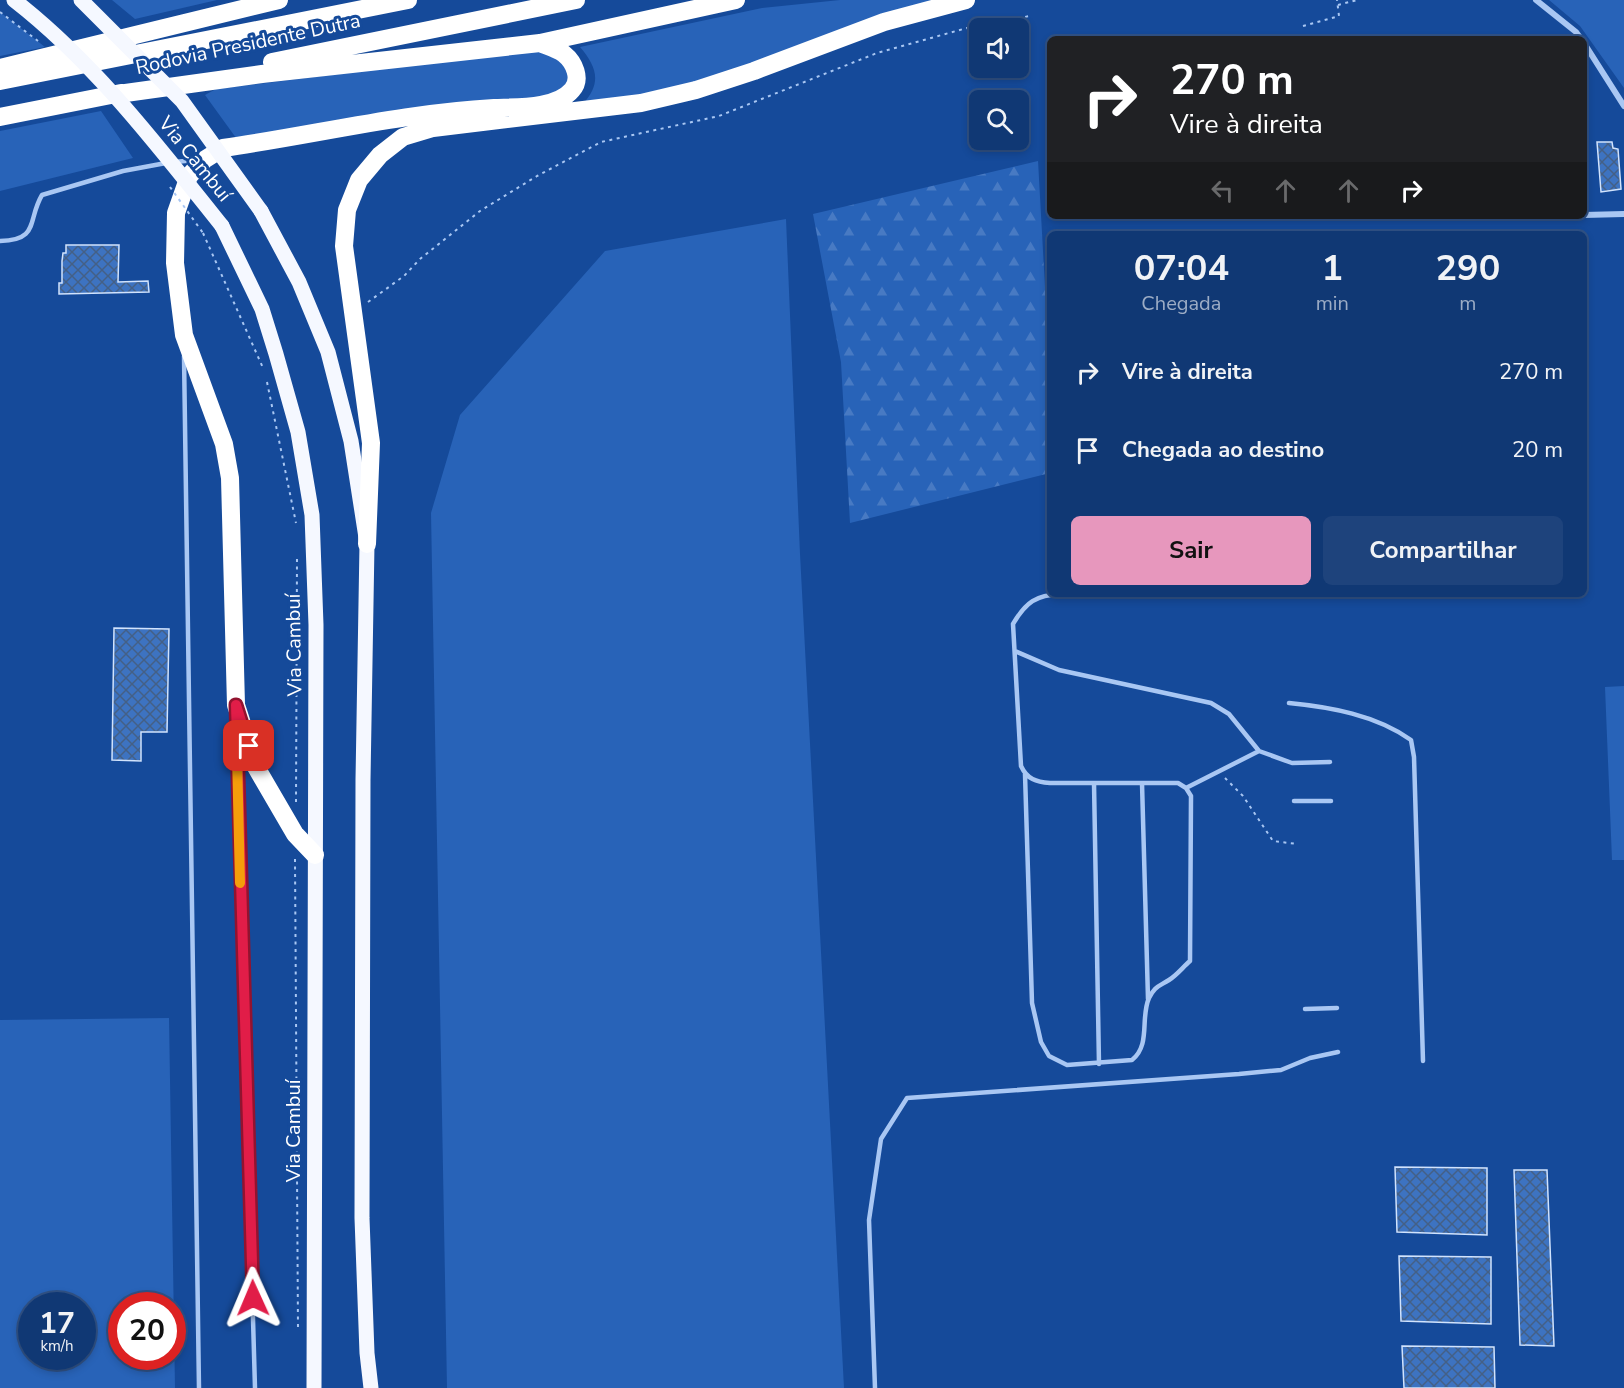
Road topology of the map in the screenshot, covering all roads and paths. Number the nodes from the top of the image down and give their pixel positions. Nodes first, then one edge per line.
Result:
1 (14, 0) edge
2 (81, 0) edge
3 (279, 0) edge
4 (408, 0) edge
5 (576, 0) edge
6 (736, 0) edge
7 (966, 0) edge
8 (1337, 0) edge
9 (1358, 0) edge
10 (1536, 0) edge
11 (1338, 5) junction
12 (0, 12) edge
13 (1030, 16) dead end
14 (1303, 26) dead end
15 (1579, 36) edge
16 (540, 43) junction
17 (45, 47) dead end
18 (1587, 48) edge
19 (0, 68) edge
20 (0, 81) edge
21 (111, 95) junction
22 (1624, 106) edge
23 (0, 117) edge
24 (204, 160) junction
25 (170, 186) dead end
26 (1624, 214) edge
27 (1587, 215) edge
28 (0, 241) edge
29 (353, 312) junction
30 (184, 334) junction
31 (297, 529) dead end
32 (367, 544) junction
33 (297, 552) dead end
34 (1047, 596) edge
35 (1015, 651) junction
36 (1289, 703) dead end
37 (236, 705) junction
38 (1259, 751) junction
39 (1330, 762) dead end
40 (1218, 772) junction
41 (1024, 774) junction
42 (1094, 783) junction
43 (1142, 783) junction
44 (1186, 788) junction
45 (1294, 801) dead end
46 (1331, 801) dead end
47 (295, 834) junction
48 (1297, 844) dead end
49 (315, 855) junction
50 (1148, 1000) junction
51 (1337, 1008) dead end
52 (1305, 1009) dead end
53 (1338, 1052) dead end
54 (1423, 1061) dead end
55 (1098, 1064) junction
56 (298, 1329) dead end
57 (199, 1388) edge
58 (255, 1388) edge
59 (314, 1388) edge
60 (371, 1388) edge
61 (875, 1388) edge

1 - 49 main road, Via Cambuí, bridge
2 - 32 main road, Via Cambuí, bridge
3 - 19 highway
4 - 20 highway, Rodovia Presidente Dutra
5 - 21 highway, Rodovia Presidente Dutra
6 - 16 highway
7 - 29 highway
8 - 11 path
9 - 11 path
10 - 15 street
11 - 14 path
12 - 17 path, bridge
13 - 29 path
16 - 21 highway
16 - 24 highway
18 - 22 street
21 - 23 highway, Rodovia Presidente Dutra
24 - 28 lane
24 - 30 highway
25 - 31 path, bridge
26 - 27 street
29 - 32 highway
30 - 37 highway
30 - 57 lane
32 - 60 main road, Via Cambuí
33 - 47 path
34 - 35 lane
35 - 38 lane
35 - 41 lane
36 - 54 lane
37 - 47 highway
37 - 58 lane
38 - 39 lane
38 - 40 lane
40 - 44 lane
40 - 48 path
41 - 42 lane
41 - 55 lane
42 - 43 lane
42 - 55 lane
43 - 44 lane
43 - 50 lane
44 - 50 lane
45 - 46 lane
47 - 49 highway
47 - 56 path
49 - 59 main road, Via Cambuí
50 - 55 lane
51 - 52 lane
53 - 61 lane

